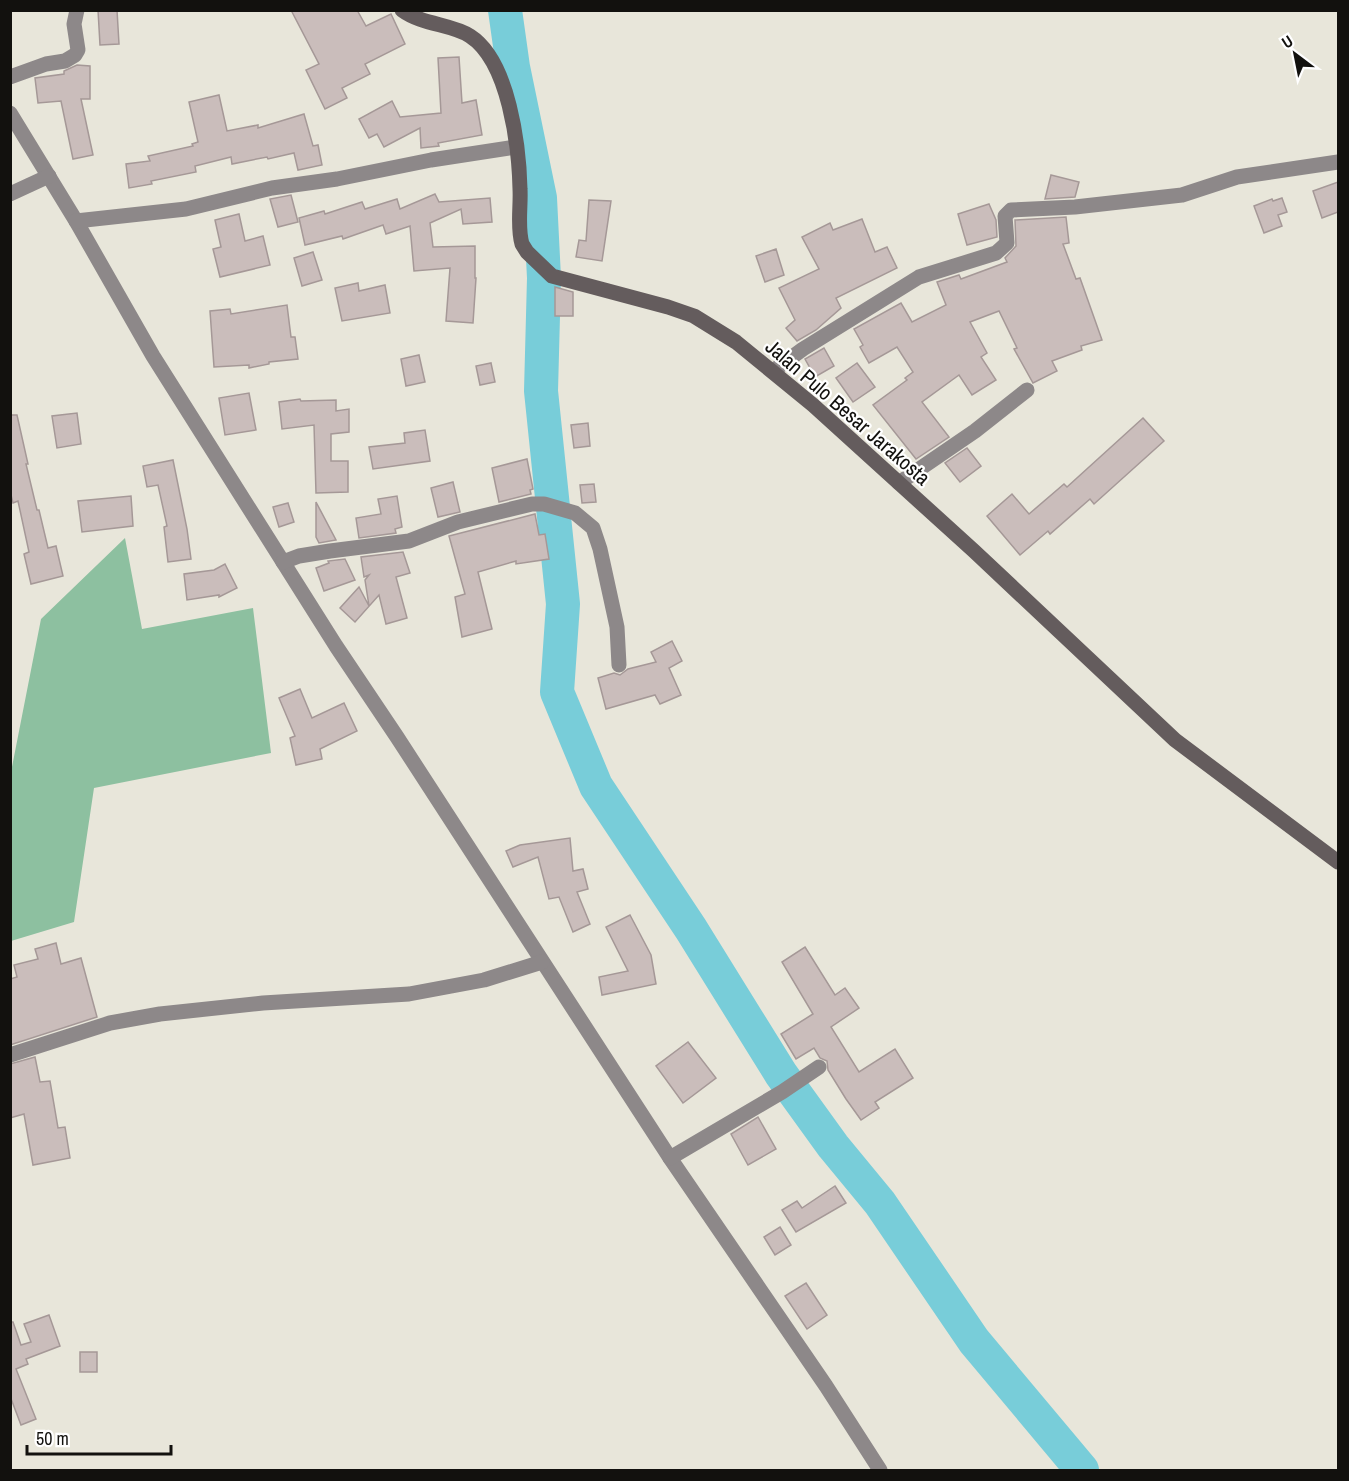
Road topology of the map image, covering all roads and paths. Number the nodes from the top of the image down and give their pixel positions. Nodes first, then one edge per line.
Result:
1 (77, 10) edge
2 (402, 10) edge
3 (10, 77) edge
4 (10, 113) edge
5 (516, 147) junction
6 (1338, 162) edge
7 (49, 176) junction
8 (10, 194) edge
9 (76, 221) junction
10 (773, 371) junction
11 (1027, 390) dead end
12 (899, 483) junction
13 (283, 562) junction
14 (619, 665) dead end
15 (1338, 862) edge
16 (542, 962) junction
17 (10, 1055) edge
18 (815, 1070) dead end
19 (670, 1158) junction
20 (880, 1470) edge

1 - 3 street
2 - 5 street, Jalan Pulo Besar Jarakosta
4 - 7 street
5 - 9 street
5 - 10 street, Jalan Pulo Besar Jarakosta
6 - 10 street
7 - 8 street
7 - 9 street
9 - 13 street
10 - 12 street, Jalan Pulo Besar Jarakosta
11 - 12 street
12 - 15 street, Jalan Pulo Besar Jarakosta
13 - 14 street
13 - 16 street
16 - 17 street
16 - 19 street
18 - 19 street
19 - 20 street

